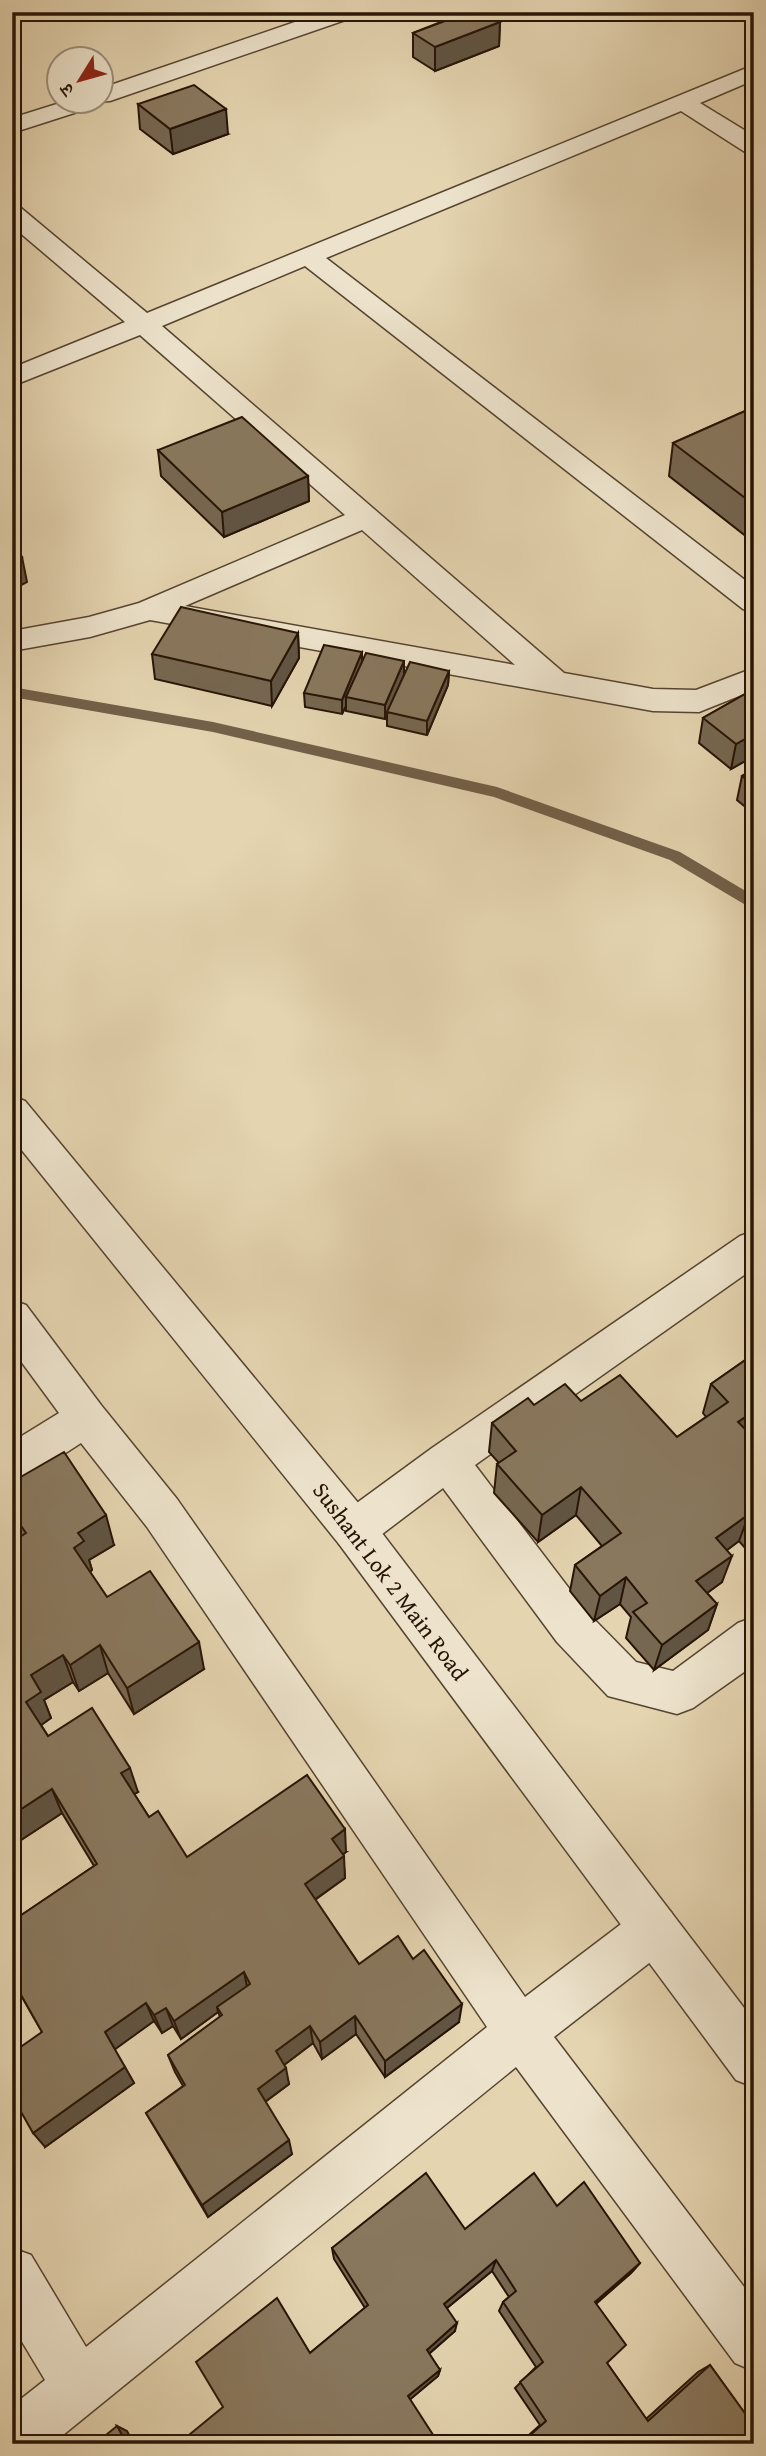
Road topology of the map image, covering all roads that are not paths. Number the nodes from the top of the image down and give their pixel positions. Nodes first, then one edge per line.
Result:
1 (346, 12) edge
2 (754, 72) edge
3 (116, 91) edge
4 (682, 102) junction
5 (46, 115) edge
6 (12, 126) edge
7 (754, 146) edge
8 (12, 213) edge
9 (308, 256) junction
10 (144, 324) junction
11 (12, 378) edge
12 (364, 518) junction
13 (754, 602) edge
14 (150, 610) junction
15 (12, 641) edge
16 (754, 678) edge
17 (552, 680) junction
18 (12, 1111) edge
19 (754, 1247) edge
20 (12, 1317) edge
21 (86, 1418) junction
22 (447, 1461) junction
23 (12, 1465) edge
24 (355, 1530) junction
25 (754, 1638) edge
26 (653, 1929) junction
27 (520, 2032) junction
28 (754, 2062) edge
29 (12, 2274) edge
30 (754, 2344) edge
31 (79, 2387) junction
32 (12, 2441) edge

1 - 3 street
2 - 4 street
4 - 7 street
4 - 9 street
5 - 6 street
8 - 10 street
9 - 10 street
9 - 13 street
10 - 11 street
10 - 12 street
12 - 14 street
12 - 17 street
14 - 15 street
14 - 17 street
16 - 17 street
18 - 24 street, Sushant Lok 2 Main Road
19 - 22 street
20 - 21 street
21 - 23 street
21 - 27 street
22 - 24 street
22 - 25 street
24 - 26 street, Sushant Lok 2 Main Road
26 - 27 street
26 - 28 street, Sushant Lok 2 Main Road
27 - 30 street
27 - 31 street
29 - 31 street
31 - 32 street

